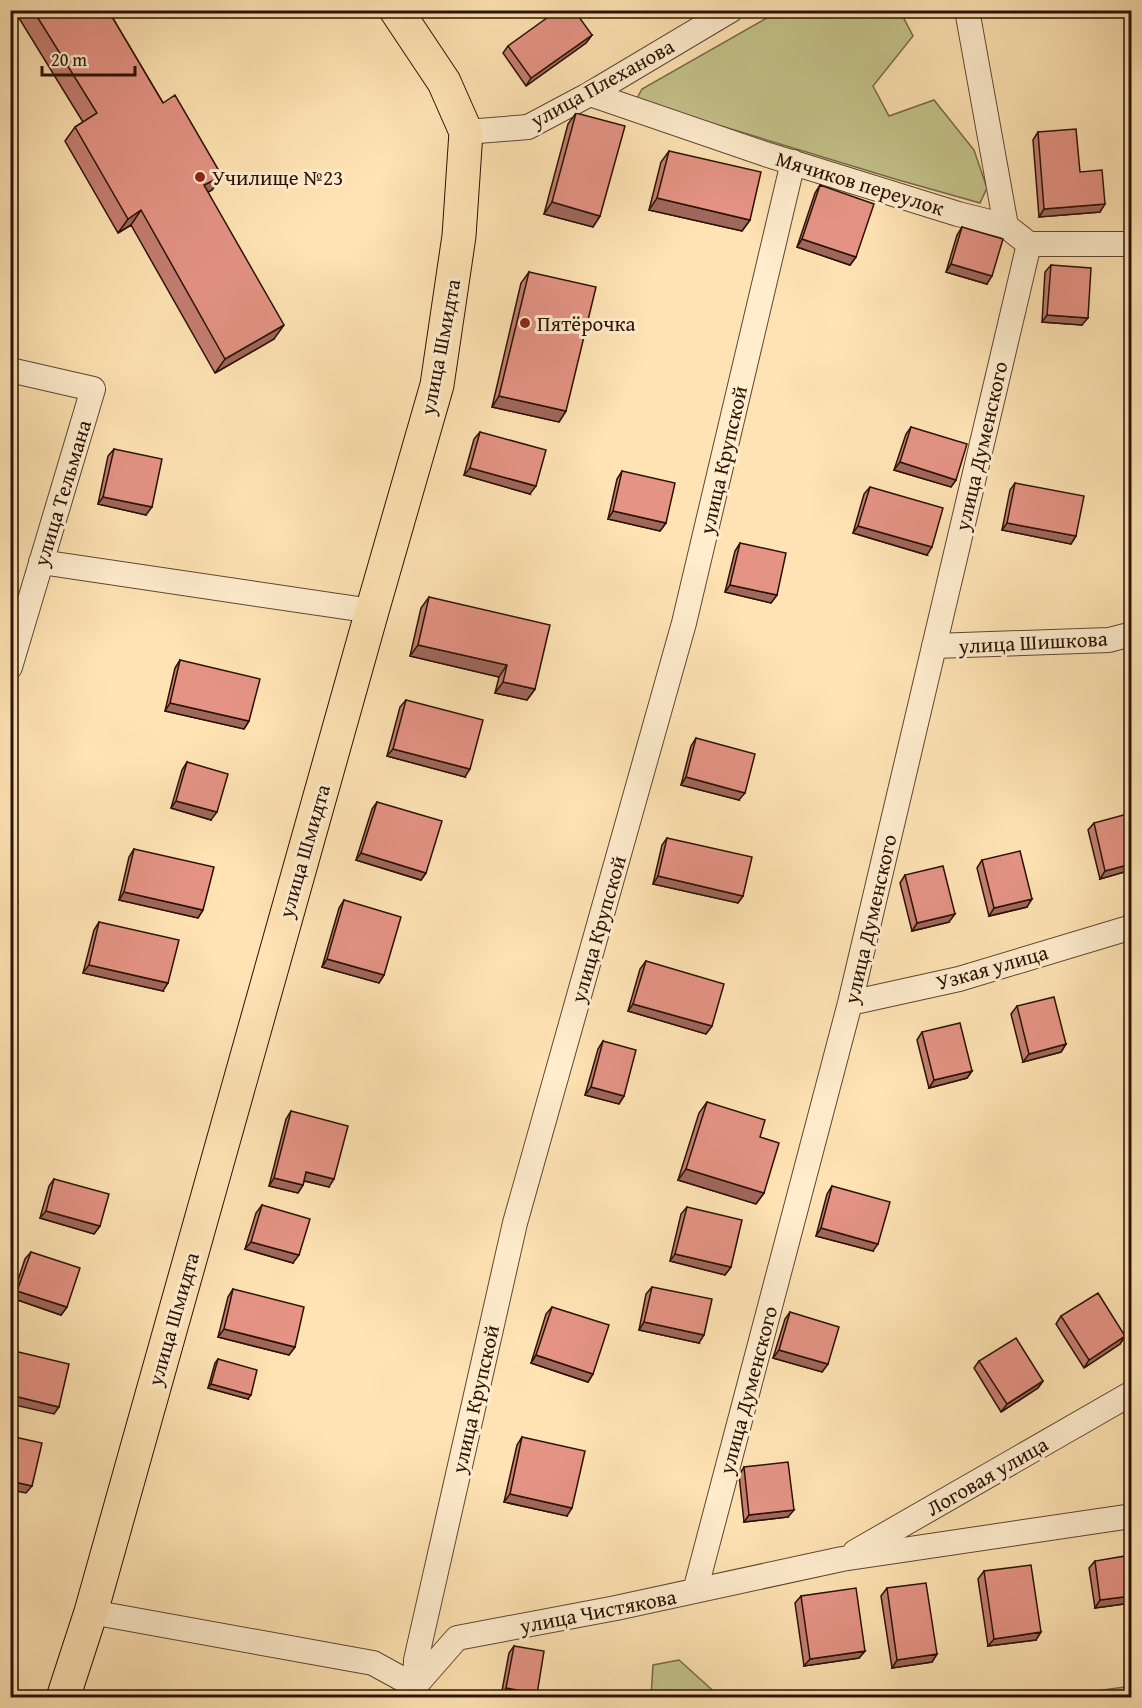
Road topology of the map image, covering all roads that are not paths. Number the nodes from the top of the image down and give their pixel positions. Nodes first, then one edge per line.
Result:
1 (396, 10) edge
2 (730, 10) edge
3 (967, 10) edge
4 (590, 94) junction
5 (466, 132) junction
6 (793, 162) junction
7 (1006, 226) junction
8 (1029, 244) junction
9 (1131, 244) edge
10 (10, 370) edge
11 (41, 562) junction
12 (372, 611) junction
13 (1131, 634) edge
14 (934, 646) junction
15 (10, 667) edge
16 (1131, 927) edge
17 (850, 1003) junction
18 (1131, 1393) edge
19 (1131, 1516) edge
20 (842, 1560) junction
21 (695, 1591) junction
22 (91, 1612) junction
23 (417, 1692) edge
24 (63, 1698) edge

1 - 5 main road, улица Шмидта
2 - 4 street, улица Плеханова
3 - 7 street
4 - 5 street, улица Плеханова
4 - 6 street, Мячиков переулок
5 - 12 main road, улица Шмидта
6 - 7 street, Мячиков переулок
6 - 23 street, улица Крупской
7 - 8 street, Мячиков переулок
8 - 9 street
8 - 14 street, улица Думенского
10 - 11 street, улица Тельмана
11 - 12 street
11 - 15 street, улица Тельмана
12 - 22 main road, улица Шмидта
13 - 14 street, улица Шишкова
14 - 17 street, улица Думенского
16 - 17 street, Узкая улица
17 - 21 street, улица Думенского
18 - 20 street, Логовая улица
19 - 20 street, улица Чистякова
20 - 21 street, улица Чистякова
21 - 23 street, улица Чистякова
22 - 23 street
22 - 24 main road, улица Шмидта

